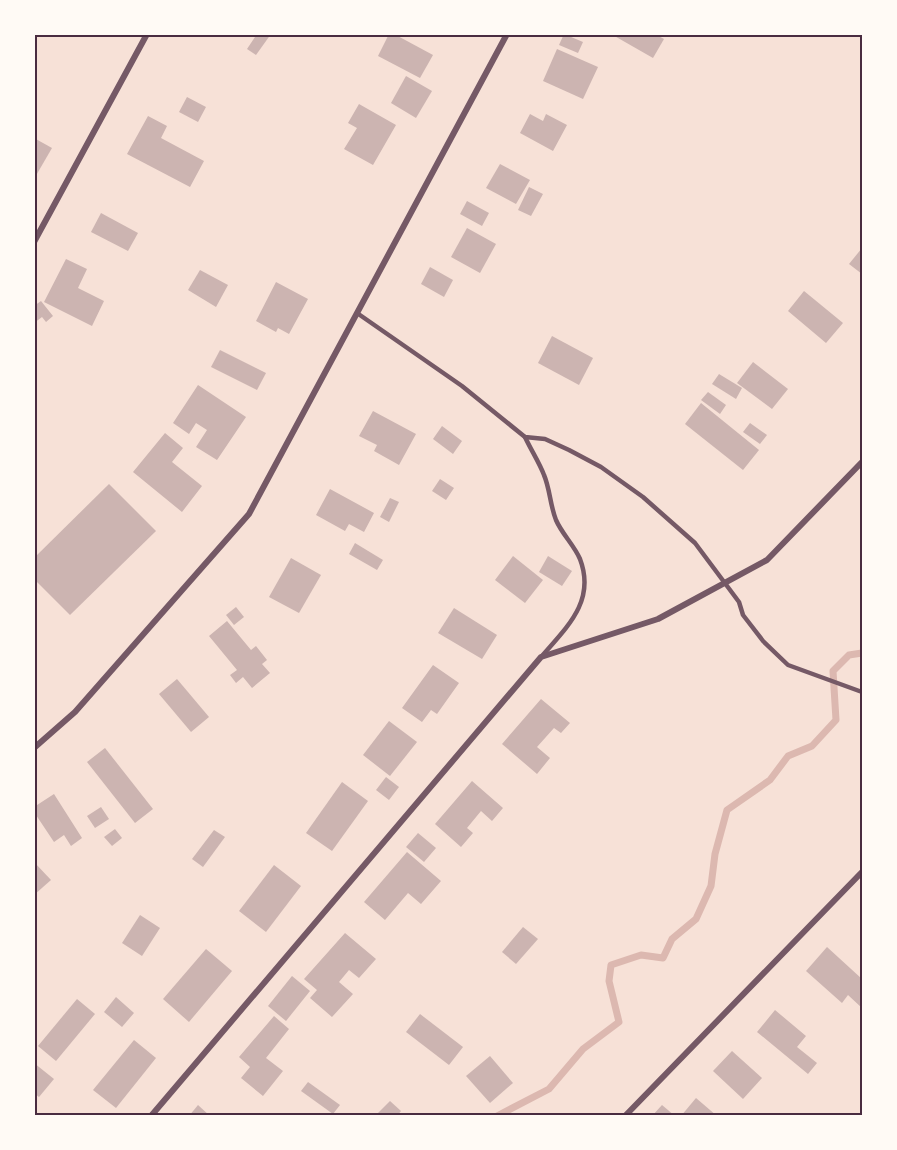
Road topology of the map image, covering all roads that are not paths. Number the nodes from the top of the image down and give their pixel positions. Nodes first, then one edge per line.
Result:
1 (147, 34) edge
2 (507, 34) edge
3 (34, 243) edge
4 (357, 313) junction
5 (525, 438) junction
6 (862, 462) edge
7 (724, 583) junction
8 (541, 657) junction
9 (862, 692) edge
10 (34, 748) edge
11 (862, 872) edge
12 (152, 1116) edge
13 (625, 1116) edge

1 - 3 street
2 - 4 street
4 - 5 lane
4 - 10 street
5 - 7 lane
5 - 8 lane
6 - 7 street
7 - 8 street
7 - 9 lane
8 - 12 street
11 - 13 street

